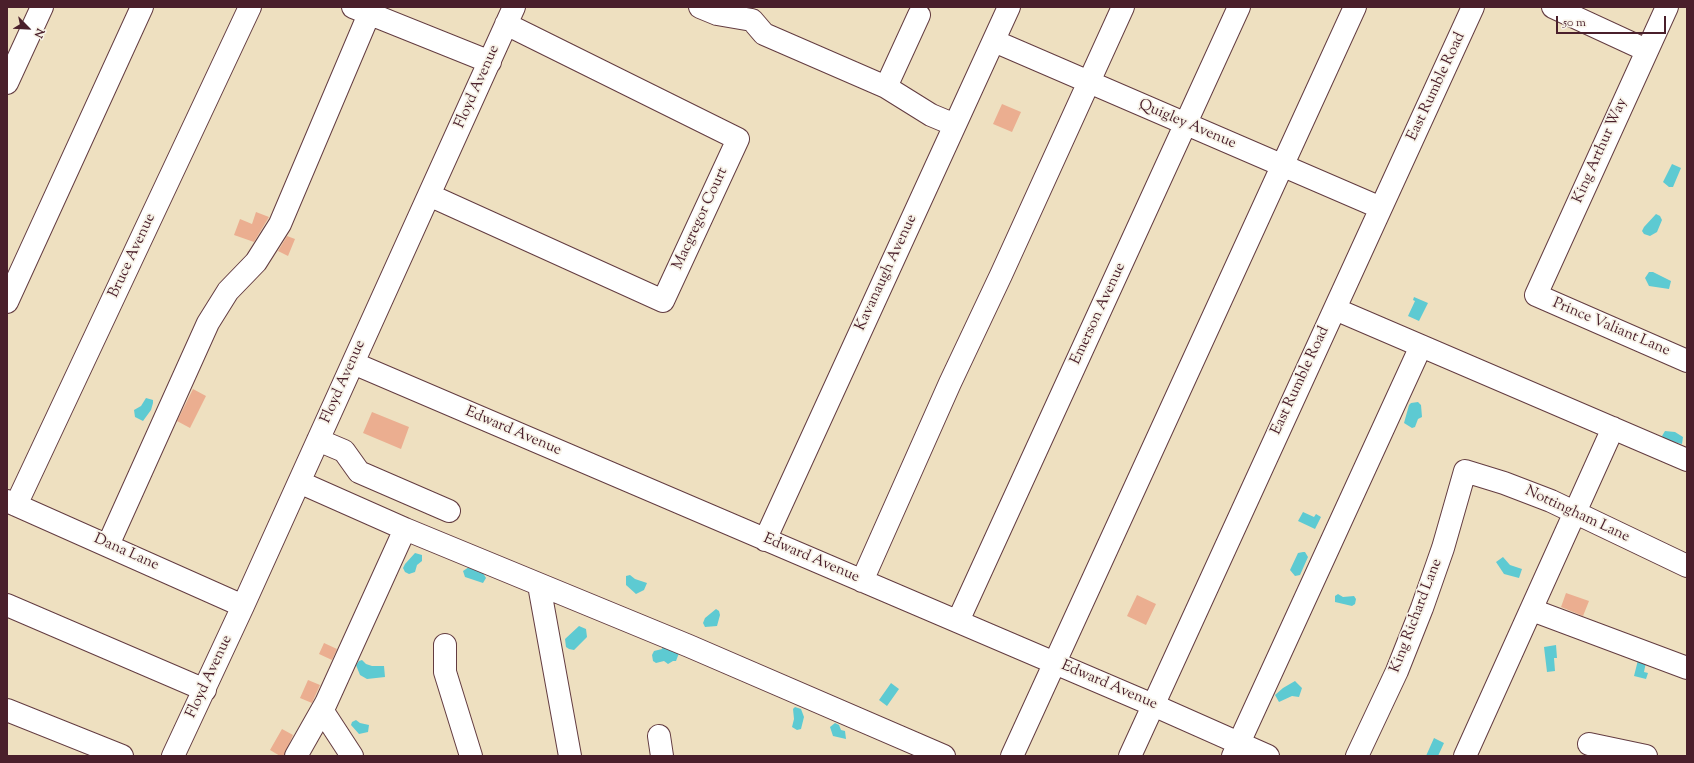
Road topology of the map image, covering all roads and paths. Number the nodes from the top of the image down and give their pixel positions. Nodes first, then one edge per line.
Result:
1 (42, 7) edge
2 (142, 7) edge
3 (250, 7) edge
4 (700, 7) edge
5 (1009, 7) edge
6 (1123, 7) edge
7 (1239, 7) edge
8 (1355, 7) edge
9 (1473, 7) edge
10 (1553, 7) edge
11 (1666, 7) edge
12 (361, 10) edge
13 (755, 13) edge
14 (919, 15) dead end
15 (510, 16) edge
16 (994, 41) junction
17 (1646, 50) junction
18 (490, 62) junction
19 (1089, 82) junction
20 (7, 83) edge
21 (886, 87) junction
22 (955, 124) junction
23 (1186, 124) junction
24 (1283, 166) junction
25 (429, 195) junction
26 (1381, 208) junction
27 (1536, 295) joint
28 (7, 302) edge
29 (1335, 309) junction
30 (1421, 346) junction
31 (1687, 361) edge
32 (353, 363) junction
33 (1614, 428) junction
34 (318, 440) junction
35 (1687, 460) edge
36 (1465, 471) joint
37 (299, 482) junction
38 (12, 503) edge
39 (449, 511) dead end
40 (1576, 513) junction
41 (405, 529) junction
42 (766, 540) junction
43 (108, 545) junction
44 (1687, 566) edge
45 (862, 581) junction
46 (539, 585) junction
47 (7, 605) edge
48 (244, 606) junction
49 (1532, 610) junction
50 (958, 621) junction
51 (445, 645) dead end
52 (1055, 662) junction
53 (1687, 668) edge
54 (205, 690) junction
55 (1153, 705) junction
56 (7, 710) edge
57 (322, 710) junction
58 (1589, 744) dead end
59 (1236, 750) edge
60 (122, 756) edge
61 (173, 756) edge
62 (296, 756) edge
63 (352, 756) edge
64 (471, 756) edge
65 (570, 756) edge
66 (944, 756) edge
67 (1012, 756) edge
68 (1130, 756) edge
69 (1268, 756) edge
70 (1357, 756) edge
71 (1464, 756) edge
72 (1646, 756) edge

1 - 20 street
2 - 28 street
3 - 38 street, Bruce Avenue
4 - 13 street
5 - 16 street, Kavanaugh Avenue
6 - 19 street
7 - 23 street, Emerson Avenue
8 - 24 street
9 - 26 street, East Rumble Road
10 - 17 street
11 - 17 street, King Arthur Way
12 - 18 street
12 - 43 street
13 - 21 street
14 - 21 street
15 - 18 street, Floyd Avenue
15 - 25 street, Macgregor Court
16 - 19 street, Quigley Avenue
16 - 22 street, Kavanaugh Avenue
17 - 27 street, King Arthur Way
18 - 25 street, Floyd Avenue
19 - 23 street, Quigley Avenue
19 - 45 street
21 - 22 street
22 - 42 street, Kavanaugh Avenue
23 - 24 street, Quigley Avenue
23 - 50 street, Emerson Avenue
24 - 26 street, Quigley Avenue
24 - 52 street
25 - 32 street, Floyd Avenue
26 - 29 street, East Rumble Road
27 - 31 street, Prince Valiant Lane
29 - 30 street
29 - 55 street, East Rumble Road
30 - 33 street
30 - 59 street
32 - 34 street, Floyd Avenue
32 - 42 street, Edward Avenue
33 - 35 street
33 - 40 street
34 - 37 street, Floyd Avenue
34 - 39 street
36 - 40 street, Nottingham Lane
36 - 70 street, King Richard Lane
37 - 41 street
37 - 48 street, Floyd Avenue
38 - 43 street, Dana Lane
40 - 44 street, Nottingham Lane
40 - 49 street
41 - 46 street
41 - 57 street
42 - 45 street, Edward Avenue
43 - 48 street, Dana Lane
45 - 50 street, Edward Avenue
46 - 65 street
46 - 66 street
47 - 54 street
48 - 54 street, Floyd Avenue
49 - 53 street
49 - 71 street
50 - 52 street, Edward Avenue
51 - 64 street
52 - 55 street, Edward Avenue
52 - 67 street
54 - 61 street, Floyd Avenue
55 - 59 street, Edward Avenue
55 - 68 street, East Rumble Road
56 - 60 street
57 - 62 street
57 - 63 street
58 - 72 street
59 - 69 street, Edward Avenue

